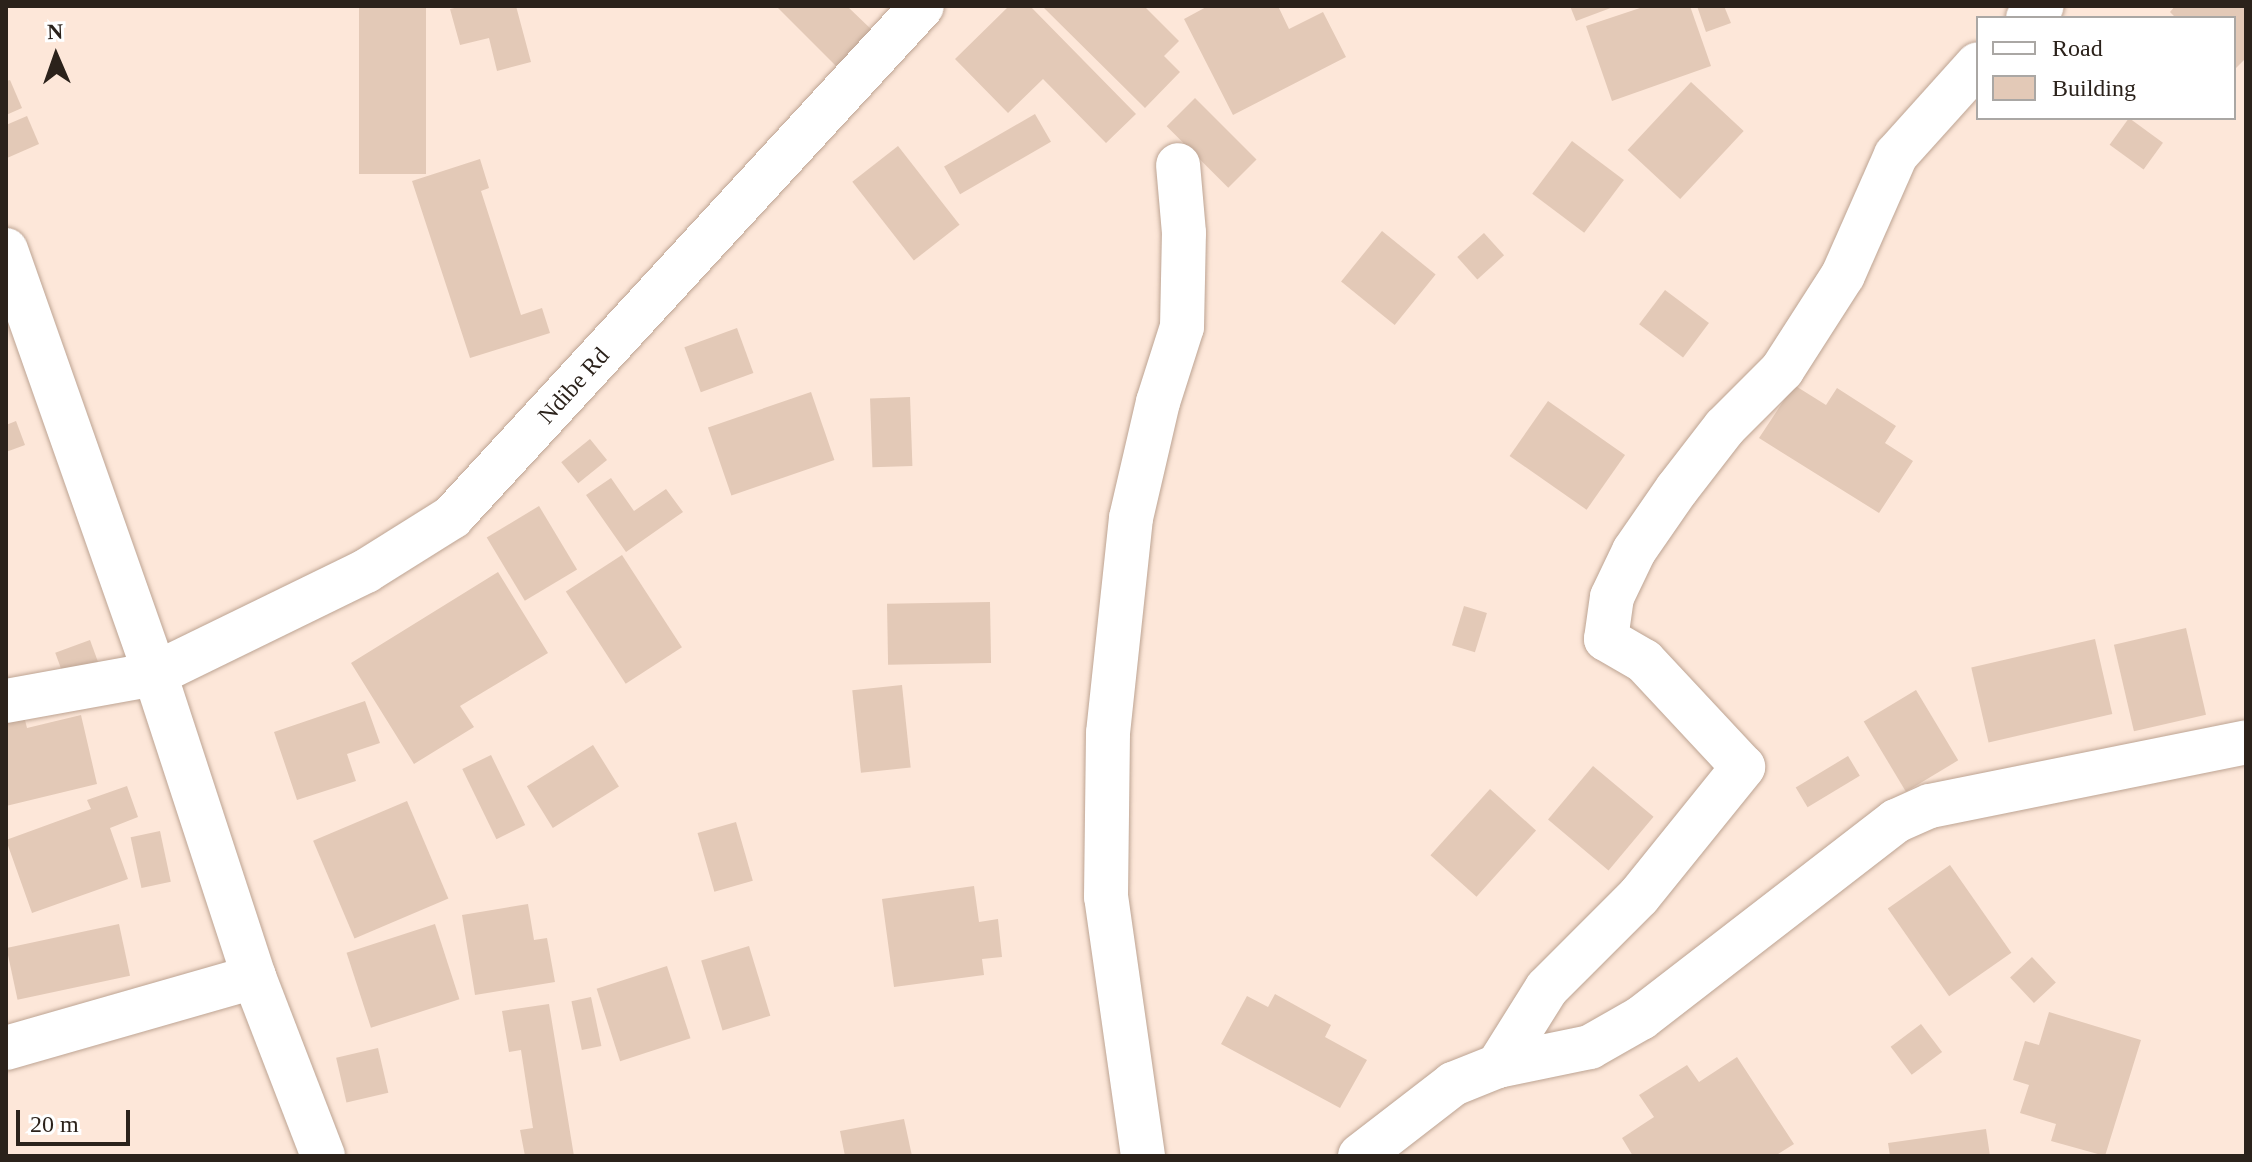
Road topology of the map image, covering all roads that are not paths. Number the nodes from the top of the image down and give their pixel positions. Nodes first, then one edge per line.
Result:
1 (922, 6) edge
2 (1976, 66) edge
3 (1178, 165) dead end
4 (6, 250) edge
5 (155, 674) junction
6 (6, 701) edge
7 (2246, 742) edge
8 (254, 977) junction
9 (6, 1048) edge
10 (1498, 1066) junction
11 (323, 1156) edge
12 (1143, 1156) edge
13 (1360, 1156) edge

1 - 5 street, Ndibe Rd
2 - 10 street
3 - 12 street
4 - 5 street
5 - 6 street, Ndibe Rd
5 - 8 street
7 - 10 street
8 - 9 street
8 - 11 street
10 - 13 street

